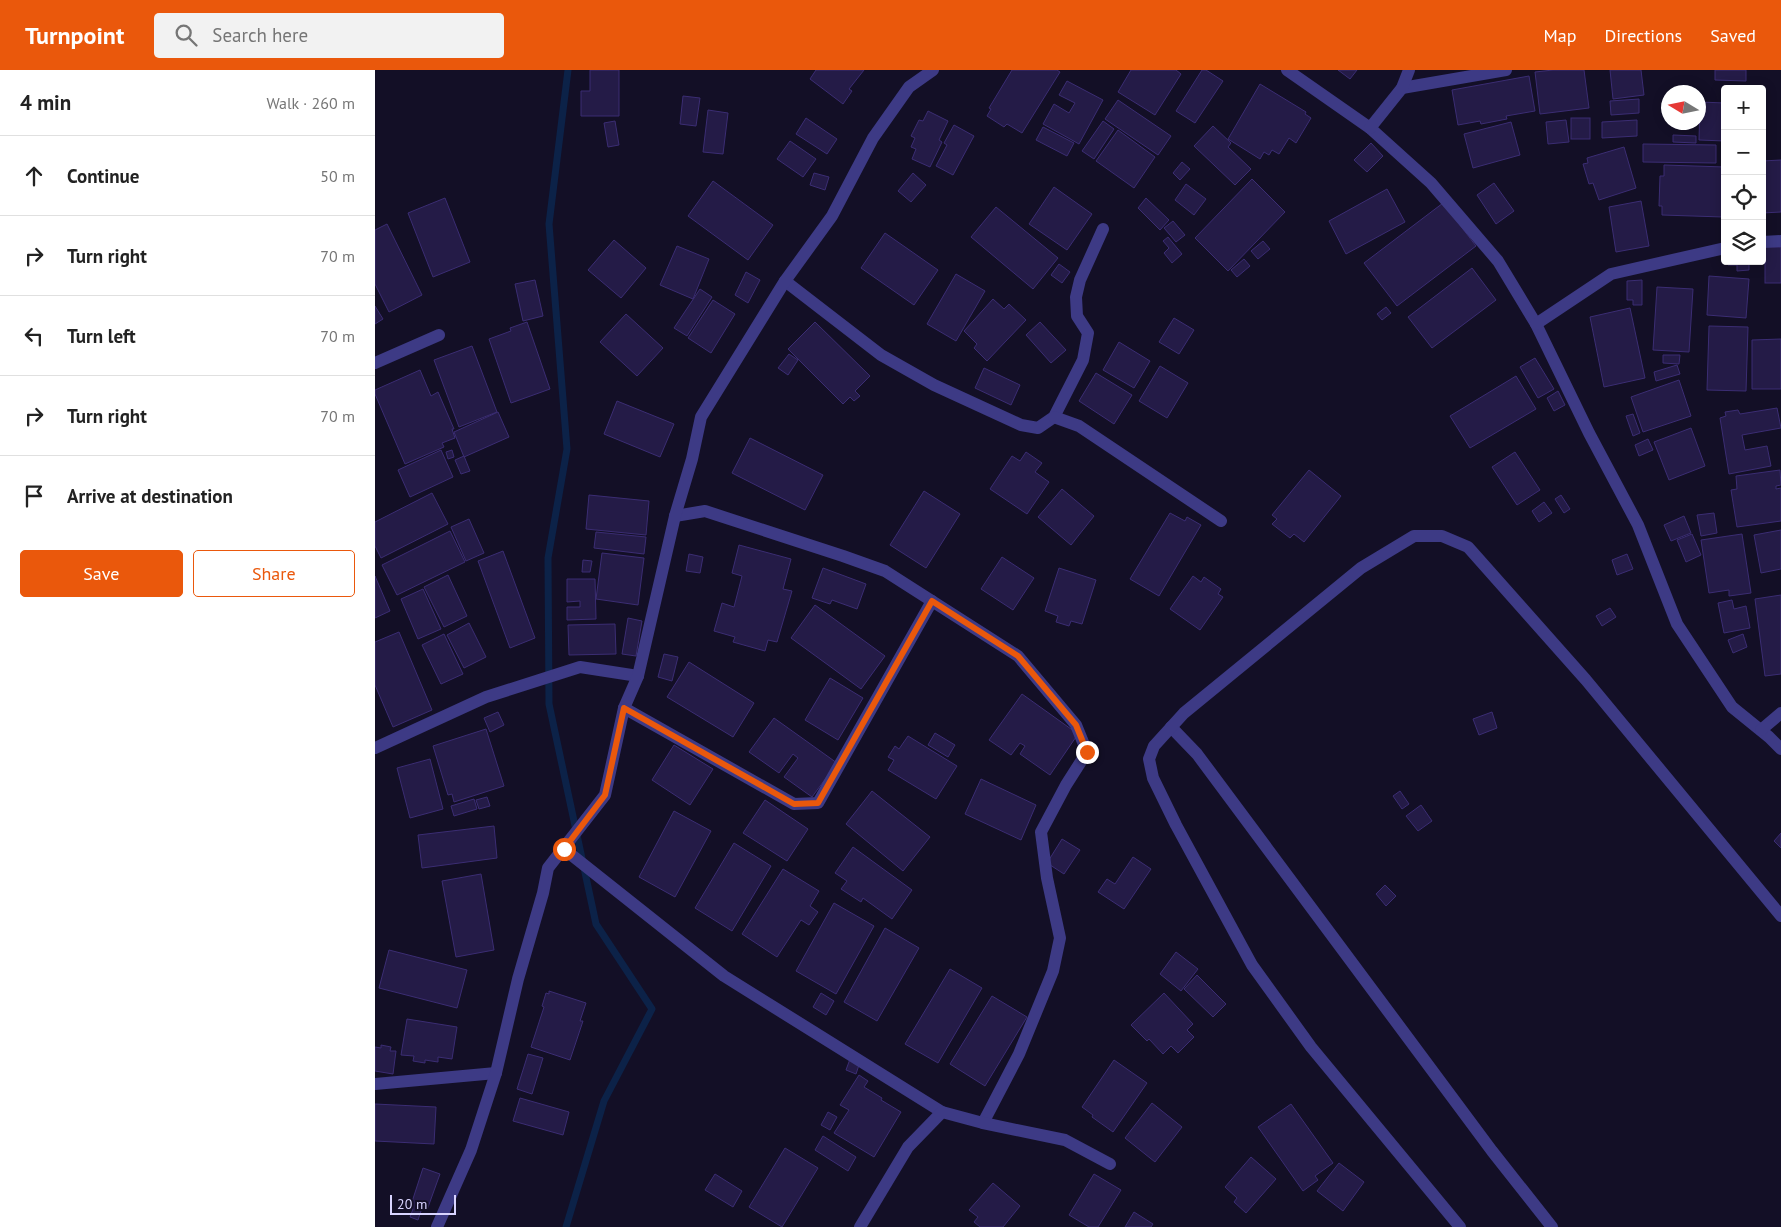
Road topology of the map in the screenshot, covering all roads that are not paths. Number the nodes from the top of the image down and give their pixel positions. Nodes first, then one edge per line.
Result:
1 (933, 70) edge
2 (1287, 70) edge
3 (1409, 70) edge
4 (1506, 70) edge
5 (1401, 88) junction
6 (1370, 128) junction
7 (1103, 229) dead end
8 (1781, 241) edge
9 (1766, 242) edge
10 (1721, 249) edge
11 (785, 281) junction
12 (1536, 324) junction
13 (439, 335) dead end
14 (375, 363) edge
15 (1054, 417) junction
16 (675, 516) junction
17 (1221, 521) dead end
18 (932, 601) junction
19 (638, 676) junction
20 (624, 708) junction
21 (1781, 713) edge
22 (1171, 727) junction
23 (1761, 730) junction
24 (375, 748) edge
25 (1781, 749) edge
26 (564, 849) junction
27 (1781, 916) edge
28 (496, 1074) junction
29 (375, 1084) edge
30 (942, 1112) junction
31 (983, 1123) junction
32 (1110, 1164) dead end
33 (437, 1227) edge
34 (860, 1227) edge
35 (1460, 1227) edge
36 (1552, 1227) edge

1 - 11 street
2 - 6 street
3 - 5 street
4 - 5 street
5 - 6 street
6 - 12 street
7 - 15 street
8 - 9 street
10 - 12 street
11 - 15 street
11 - 16 street
12 - 23 street
13 - 14 street
15 - 17 street
16 - 18 street
16 - 19 street
18 - 20 street
18 - 31 street
19 - 20 street
19 - 24 street
20 - 26 street
21 - 23 street
22 - 27 street
22 - 35 street
22 - 36 street
23 - 25 street
26 - 28 street
26 - 30 street
28 - 29 street
28 - 33 street
30 - 31 street
30 - 34 street
31 - 32 street

